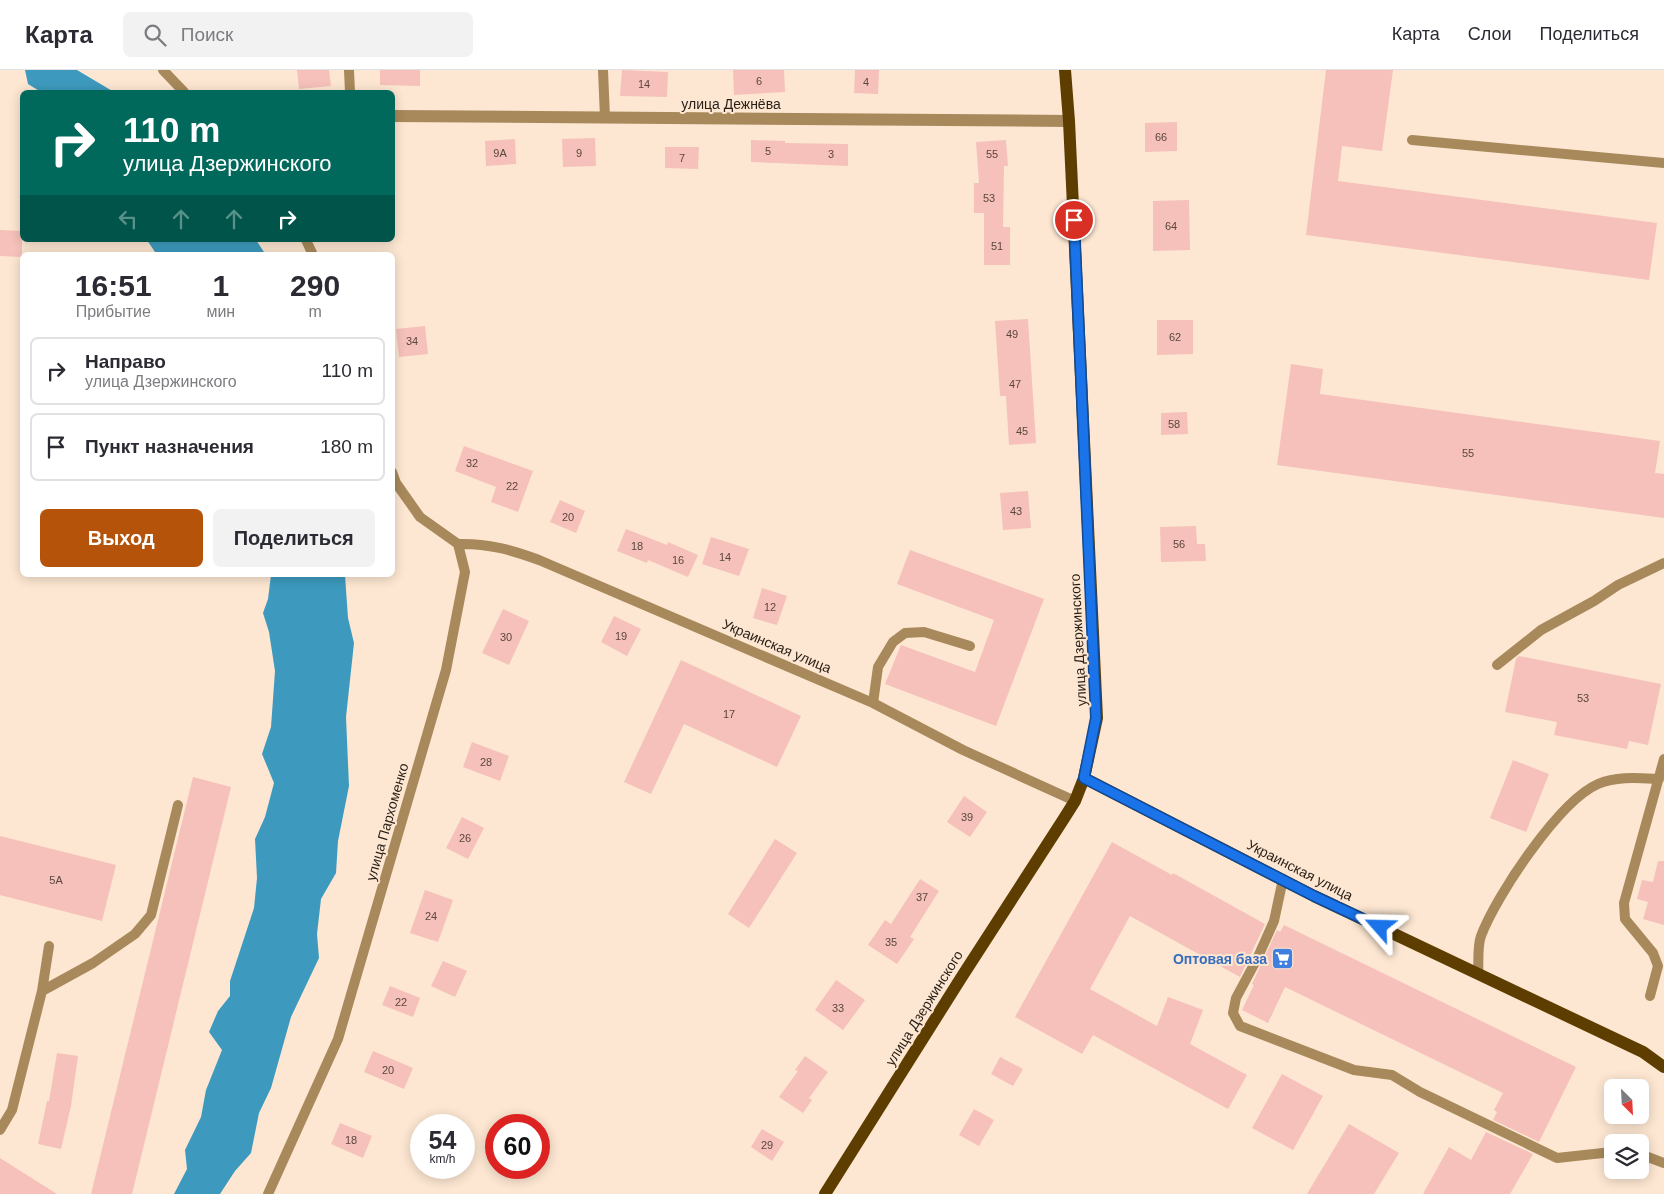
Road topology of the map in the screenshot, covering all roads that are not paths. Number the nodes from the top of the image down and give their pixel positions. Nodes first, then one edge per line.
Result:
1 (163, 70) edge
2 (349, 70) edge
3 (603, 70) edge
4 (1065, 70) edge
5 (182, 90) edge
6 (350, 90) edge
7 (395, 116) edge
8 (605, 118) junction
9 (1069, 121) junction
10 (1412, 140) dead end
11 (1664, 163) edge
12 (395, 480) edge
13 (458, 544) junction
14 (1664, 563) edge
15 (970, 646) dead end
16 (1497, 665) dead end
17 (873, 703) junction
18 (1664, 759) edge
19 (1084, 778) junction
20 (1658, 779) junction
21 (1075, 801) junction
22 (178, 804) dead end
23 (1283, 879) junction
24 (49, 946) dead end
25 (1478, 974) junction
26 (42, 991) junction
27 (1650, 996) dead end
28 (1664, 1067) edge
29 (0, 1130) edge
30 (1604, 1153) edge
31 (1649, 1157) edge
32 (1664, 1163) edge
33 (268, 1194) edge
34 (825, 1194) edge

1 - 5 lane
2 - 6 lane
3 - 8 lane
4 - 9 main road, улица Дзержинского
7 - 8 street, улица Дежнёва
8 - 9 street, улица Дежнёва
9 - 19 main road, улица Дзержинского
10 - 11 lane
12 - 13 lane
13 - 17 lane, Украинская улица
13 - 33 lane, улица Пархоменко
14 - 16 lane
15 - 17 lane
17 - 21 lane, Украинская улица
18 - 20 lane
19 - 21 main road, улица Дзержинского
19 - 23 main road, Украинская улица
20 - 25 lane
20 - 27 lane
21 - 34 main road, улица Дзержинского
22 - 26 lane
23 - 25 main road, Украинская улица
23 - 30 lane
24 - 26 lane
25 - 28 main road, Украинская улица
26 - 29 lane
31 - 32 lane

